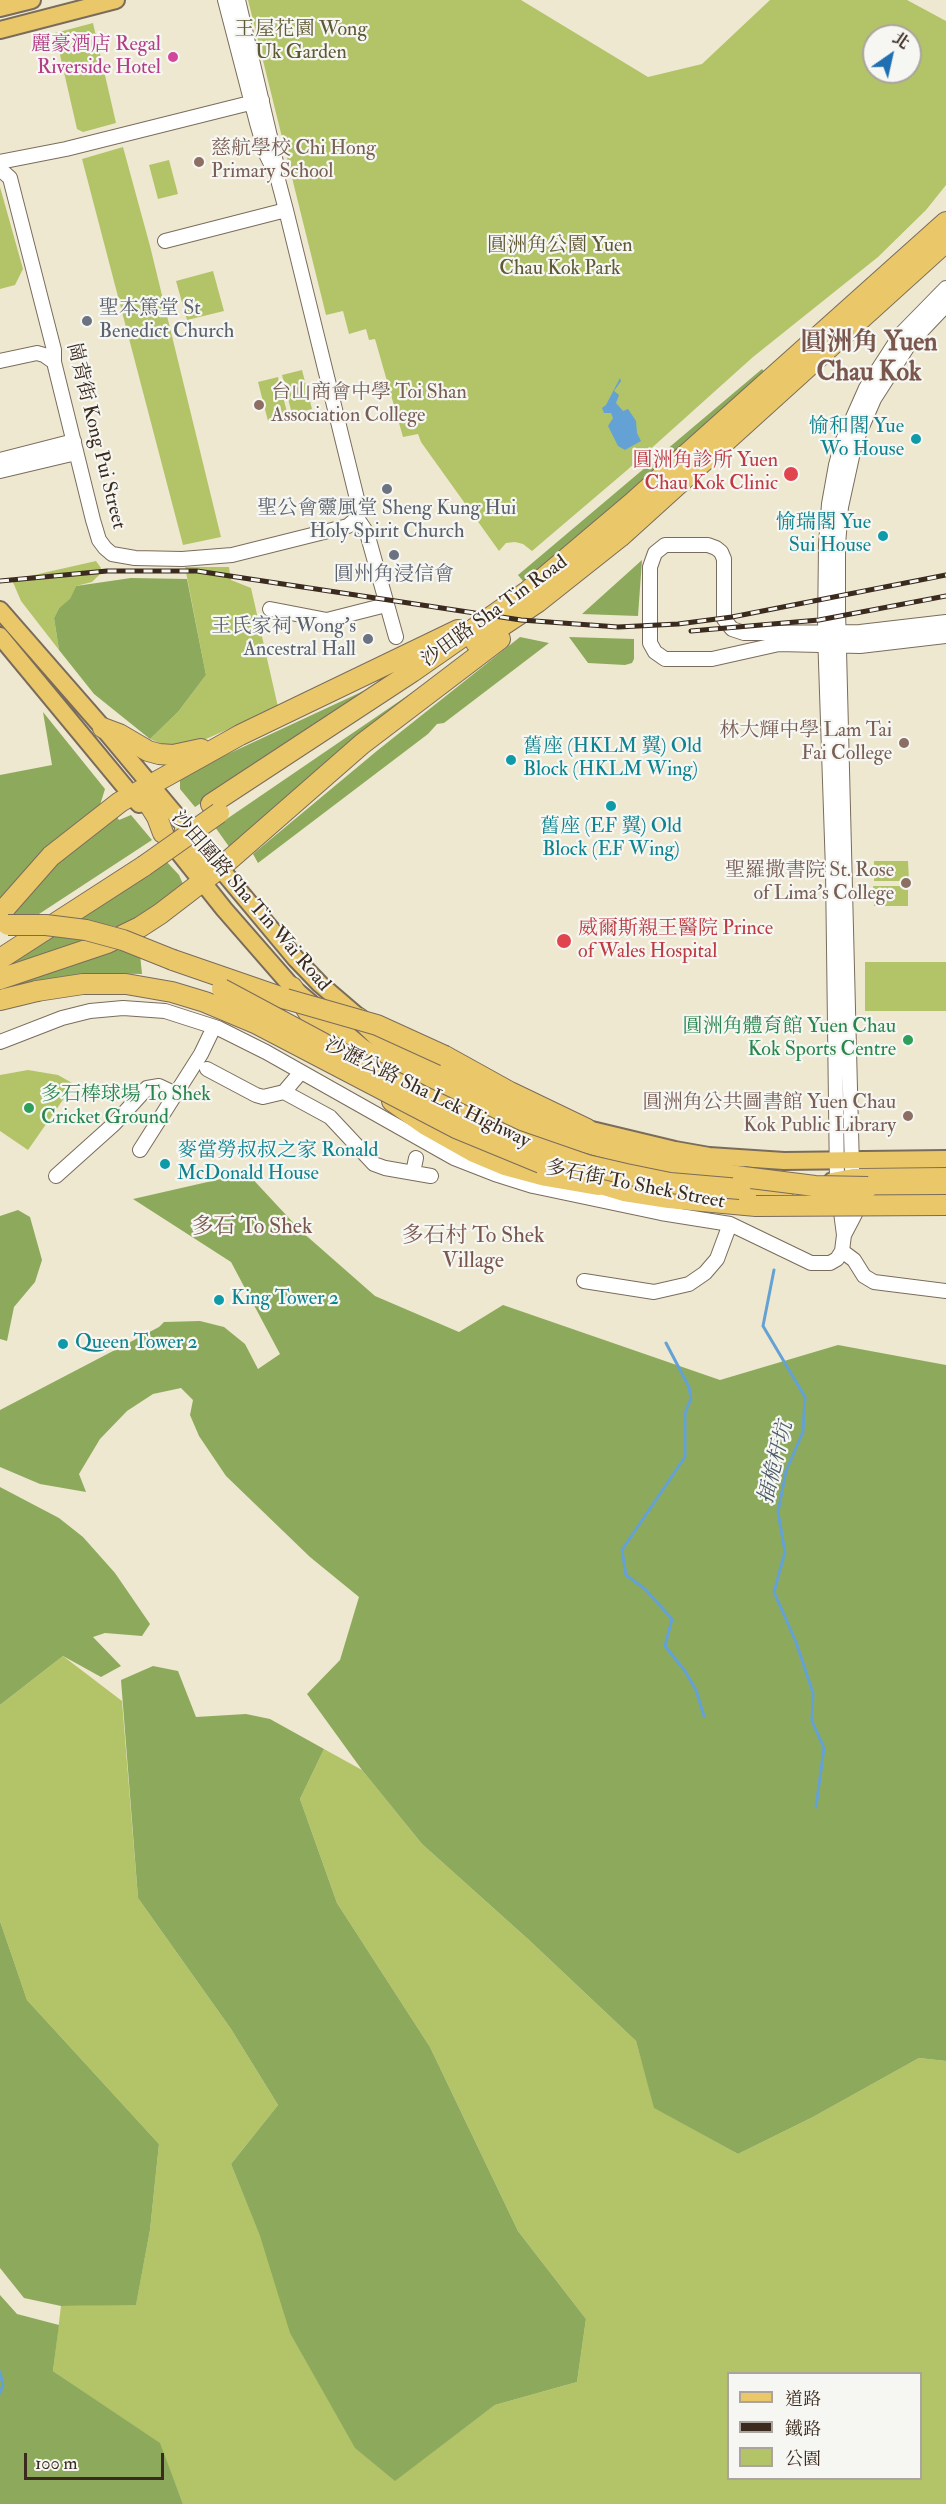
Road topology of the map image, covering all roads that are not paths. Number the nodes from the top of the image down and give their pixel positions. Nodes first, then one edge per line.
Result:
1 (32, 0) edge
2 (116, 0) edge
3 (225, 0) edge
4 (238, 0) edge
5 (0, 8) edge
6 (0, 30) edge
7 (256, 101) junction
8 (32, 156) junction
9 (0, 162) edge
10 (0, 169) edge
11 (11, 184) junction
12 (286, 210) junction
13 (946, 211) edge
14 (946, 222) edge
15 (165, 241) dead end
16 (925, 242) junction
17 (946, 242) edge
18 (946, 288) edge
19 (946, 305) edge
20 (0, 362) edge
21 (54, 362) junction
22 (75, 447) junction
23 (0, 460) edge
24 (0, 471) edge
25 (357, 518) junction
26 (538, 602) junction
27 (386, 605) junction
28 (270, 609) dead end
29 (0, 610) edge
30 (498, 612) junction
31 (946, 622) edge
32 (0, 636) edge
33 (946, 636) edge
34 (396, 637) dead end
35 (832, 639) junction
36 (103, 728) junction
37 (224, 743) junction
38 (150, 784) junction
39 (132, 795) junction
40 (215, 808) junction
41 (185, 828) junction
42 (163, 833) junction
43 (140, 861) junction
44 (220, 868) junction
45 (202, 882) junction
46 (0, 914) edge
47 (0, 926) edge
48 (0, 945) edge
49 (0, 959) edge
50 (173, 960) junction
51 (0, 979) edge
52 (292, 987) junction
53 (0, 1000) edge
54 (359, 1018) junction
55 (214, 1026) junction
56 (0, 1042) edge
57 (207, 1069) dead end
58 (301, 1072) junction
59 (284, 1092) junction
60 (176, 1094) junction
61 (587, 1129) junction
62 (140, 1150) dead end
63 (416, 1158) dead end
64 (946, 1159) edge
65 (844, 1160) junction
66 (414, 1173) junction
67 (56, 1176) dead end
68 (431, 1176) dead end
69 (946, 1176) edge
70 (854, 1177) junction
71 (837, 1181) junction
72 (598, 1185) junction
73 (815, 1186) junction
74 (946, 1187) edge
75 (946, 1205) edge
76 (730, 1224) junction
77 (844, 1235) junction
78 (842, 1251) junction
79 (584, 1281) dead end
80 (946, 1291) edge

1 - 5 main road
2 - 6 main road
3 - 7 street
4 - 7 street
7 - 8 street
7 - 12 street
8 - 9 street
8 - 11 street
10 - 11 street, 崗背街 Kong Pui Street
11 - 21 street, 崗背街 Kong Pui Street
12 - 15 street
12 - 25 street
13 - 16 highway
14 - 16 highway, 沙田路 Sha Tin Road
16 - 30 highway, 沙田路 Sha Tin Road
17 - 26 highway, 沙田路 Sha Tin Road
18 - 35 street
19 - 35 street
20 - 21 street
21 - 22 street, 崗背街 Kong Pui Street
22 - 23 street
22 - 24 street
22 - 25 street, 崗背街 Kong Pui Street
25 - 27 street
26 - 40 highway, 沙田路 Sha Tin Road
26 - 44 highway
27 - 28 street
27 - 34 street
29 - 36 main road, 沙田圍路 Sha Tin Wai Road
30 - 37 highway
30 - 40 highway, 沙田路 Sha Tin Road
31 - 35 street
32 - 39 main road, 沙田圍路 Sha Tin Wai Road
33 - 35 street
35 - 35 street
35 - 65 street
36 - 37 highway
36 - 38 main road, 沙田圍路 Sha Tin Wai Road
37 - 38 highway
38 - 39 highway
38 - 41 main road, 沙田圍路 Sha Tin Wai Road
38 - 42 highway
39 - 42 main road, 沙田圍路 Sha Tin Wai Road
39 - 46 highway
40 - 43 highway, 沙田路 Sha Tin Road, bridge
41 - 44 main road, 沙田圍路 Sha Tin Wai Road
41 - 45 highway
42 - 45 main road, 沙田圍路 Sha Tin Wai Road
43 - 48 highway, 沙田路 Sha Tin Road
43 - 49 highway, 沙田路 Sha Tin Road
44 - 45 highway
44 - 54 main road, 沙田圍路 Sha Tin Wai Road
45 - 51 highway
45 - 52 main road, 沙田圍路 Sha Tin Wai Road
47 - 50 highway, 沙瀝公路 Sha Lek Highway, bridge
50 - 61 highway, bridge
50 - 73 highway, 沙瀝公路 Sha Lek Highway, bridge
52 - 71 main road, 沙田圍路 Sha Tin Wai Road
52 - 72 highway
53 - 72 highway, 沙瀝公路 Sha Lek Highway, bridge
54 - 61 main road, 沙田圍路 Sha Tin Wai Road
54 - 73 highway, bridge
55 - 56 street, 多石街 To Shek Street
55 - 58 street, 多石街 To Shek Street
55 - 60 street
57 - 59 street
58 - 59 street
58 - 76 street, 多石街 To Shek Street
59 - 66 street
60 - 62 street
60 - 67 street
61 - 65 main road, 沙田圍路 Sha Tin Wai Road
63 - 66 street
64 - 65 main road, 沙田圍路 Sha Tin Wai Road
65 - 70 street
65 - 71 street
66 - 68 street
69 - 70 main road, 沙田圍路 Sha Tin Wai Road
70 - 71 main road, 沙田圍路 Sha Tin Wai Road
70 - 77 street
71 - 77 street
72 - 75 highway, 沙瀝公路 Sha Lek Highway, bridge
73 - 74 highway, 沙瀝公路 Sha Lek Highway, bridge
76 - 78 street, 多石街 To Shek Street
76 - 79 street
77 - 78 street
78 - 80 street

